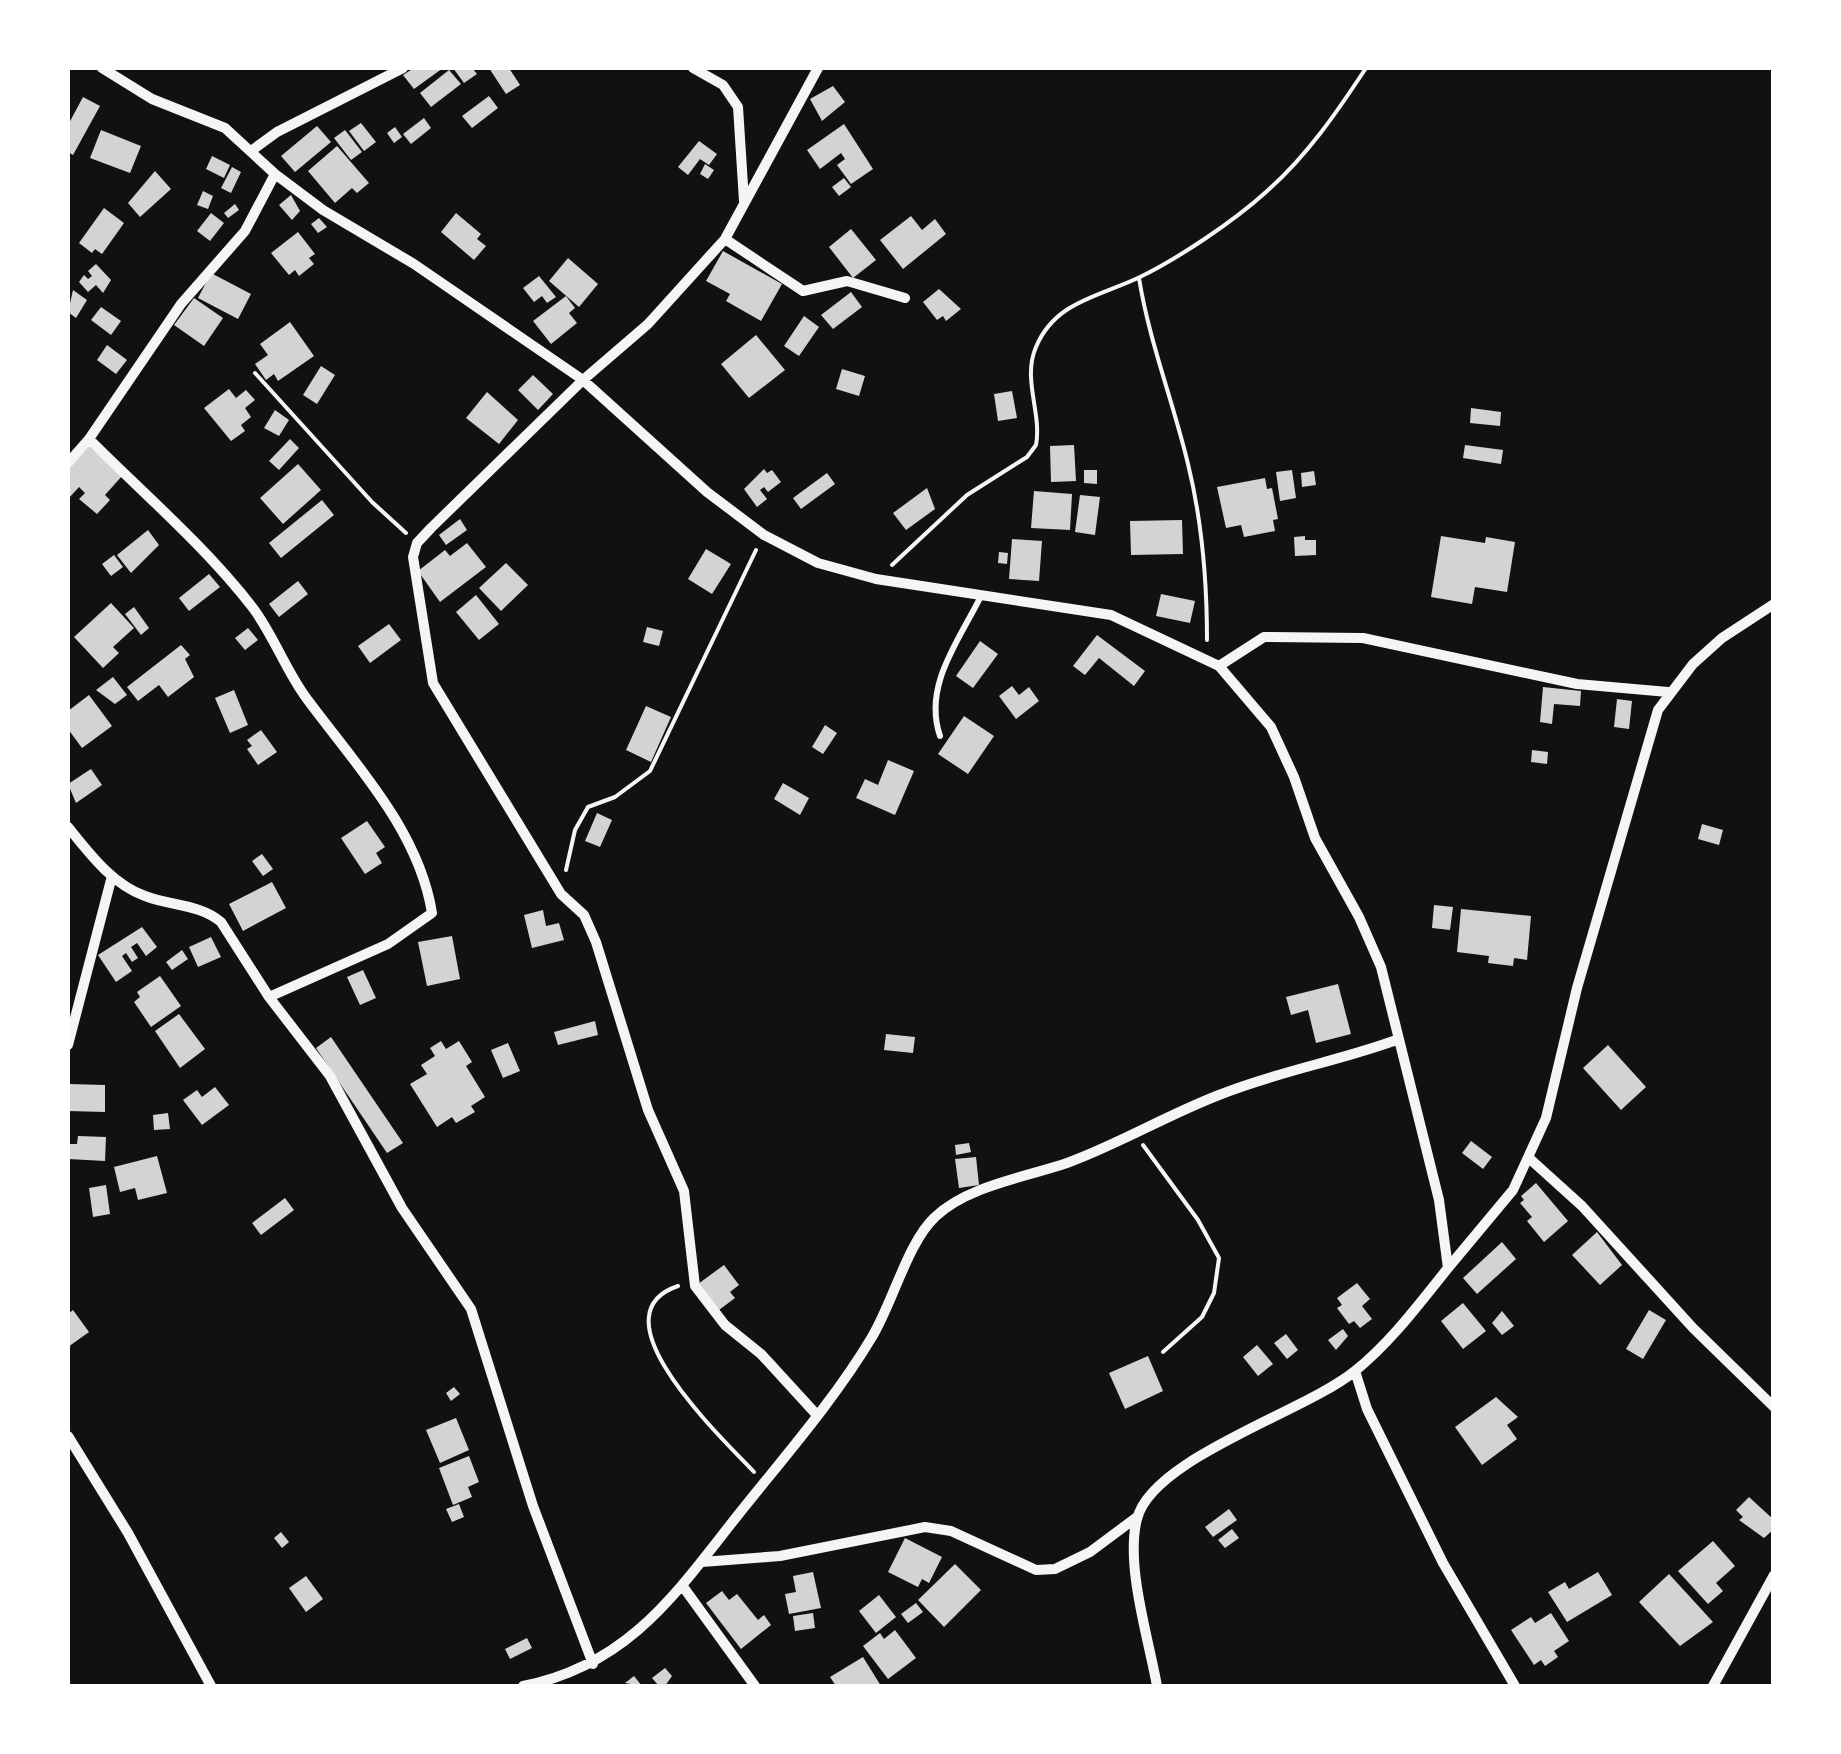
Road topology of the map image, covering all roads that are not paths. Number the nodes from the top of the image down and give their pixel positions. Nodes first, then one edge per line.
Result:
1 (102, 68) edge
2 (403, 68) edge
3 (692, 68) edge
4 (818, 68) edge
5 (251, 151) junction
6 (274, 174) junction
7 (744, 202) junction
8 (725, 239) junction
9 (905, 298) dead end
10 (583, 380) junction
11 (89, 439) junction
12 (68, 462) edge
13 (980, 598) junction
14 (1774, 604) edge
15 (1219, 666) junction
16 (1668, 692) junction
17 (940, 736) dead end
18 (68, 827) edge
19 (112, 876) junction
20 (268, 997) junction
21 (1399, 1039) junction
22 (68, 1046) edge
23 (1530, 1159) junction
24 (1448, 1268) junction
25 (1355, 1371) junction
26 (1774, 1406) edge
27 (816, 1414) junction
28 (68, 1436) edge
29 (1137, 1517) junction
30 (702, 1562) junction
31 (1774, 1576) edge
32 (684, 1588) junction
33 (592, 1664) junction
34 (211, 1686) edge
35 (524, 1686) edge
36 (754, 1686) edge
37 (1157, 1686) edge
38 (1515, 1686) edge
39 (1713, 1686) edge

1 - 5 street
2 - 5 street
3 - 7 street
4 - 7 street
5 - 6 street
6 - 10 street
6 - 11 street
7 - 8 street
8 - 9 street
8 - 10 street
10 - 13 street
10 - 27 street
11 - 12 street
11 - 20 street
13 - 15 street
13 - 17 lane
14 - 16 street
15 - 16 street
15 - 21 street
16 - 23 street
18 - 19 street
19 - 20 street
19 - 22 street
20 - 33 street
21 - 24 street
21 - 27 street
23 - 24 street
23 - 26 street
24 - 25 street
25 - 29 street
25 - 38 street
27 - 30 street
28 - 34 street
29 - 30 street
29 - 37 street
30 - 32 street
31 - 39 street
32 - 33 street
32 - 36 street
33 - 35 street

